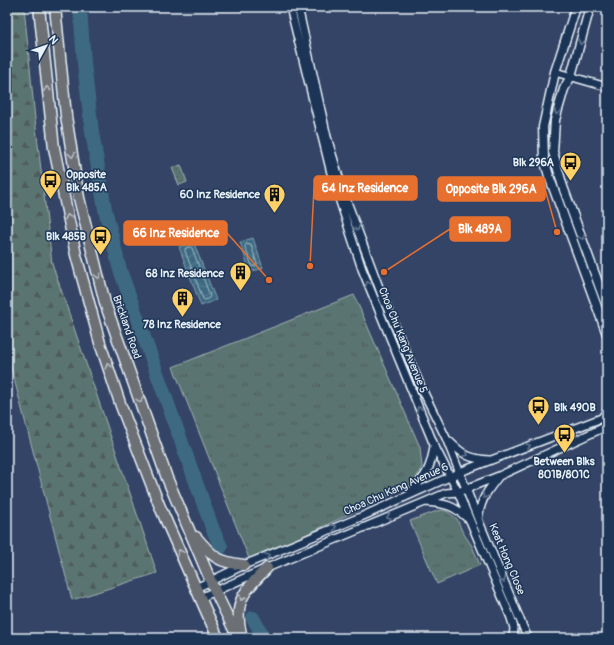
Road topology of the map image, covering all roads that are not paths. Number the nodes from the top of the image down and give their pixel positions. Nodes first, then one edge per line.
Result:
1 (39, 7) edge
2 (55, 7) edge
3 (290, 7) edge
4 (298, 7) edge
5 (576, 7) edge
6 (590, 7) edge
7 (555, 72) junction
8 (571, 76) junction
9 (607, 87) edge
10 (348, 215) junction
11 (607, 307) edge
12 (607, 334) edge
13 (606, 415) edge
14 (607, 426) edge
15 (446, 438) junction
16 (434, 445) junction
17 (491, 460) junction
18 (460, 472) junction
19 (499, 476) junction
20 (449, 477) junction
21 (466, 488) junction
22 (458, 492) junction
23 (408, 495) junction
24 (425, 502) junction
25 (469, 519) junction
26 (478, 519) junction
27 (190, 531) junction
28 (244, 565) junction
29 (267, 568) junction
30 (211, 581) junction
31 (196, 588) junction
32 (215, 591) junction
33 (200, 598) junction
34 (218, 638) edge
35 (238, 638) edge
36 (242, 638) edge
37 (513, 638) edge
38 (529, 638) edge

31 -> 1 main road
2 -> 27 main road, Brickland Road
3 - 10 street, Choa Chu Kang Avenue 5
4 - 10 street, Choa Chu Kang Avenue 5
5 - 7 street
6 -> 8 street
7 - 8 street
7 - 12 street
8 - 9 street
8 -> 11 street
10 -> 15 street, Choa Chu Kang Avenue 5
16 -> 10 street, Choa Chu Kang Avenue 5
17 -> 13 street, Choa Chu Kang Avenue 6
14 - 19 street, Choa Chu Kang Avenue 6
15 -> 17 street
15 - 18 street, Choa Chu Kang Avenue 5
16 - 20 street, Choa Chu Kang Avenue 5
16 - 23 street
17 - 18 street, Choa Chu Kang Avenue 6
18 - 20 street, Choa Chu Kang Avenue 6
18 - 21 street, Choa Chu Kang Avenue 5
19 - 21 street, Choa Chu Kang Avenue 6
19 -> 26 street
20 - 22 street, Choa Chu Kang Avenue 5
20 - 23 street, Choa Chu Kang Avenue 6
21 - 22 street, Choa Chu Kang Avenue 6
21 - 26 street, Keat Hong Close
22 - 24 street, Choa Chu Kang Avenue 6
22 - 25 street, Keat Hong Close
28 -> 23 street, Choa Chu Kang Avenue 6
24 - 25 street
24 -> 29 street, Choa Chu Kang Avenue 6
25 - 37 street, Keat Hong Close
26 -> 38 street, Keat Hong Close
27 - 28 main road
27 - 30 main road, Brickland Road
28 - 30 street, Choa Chu Kang Avenue 6
29 - 32 street, Choa Chu Kang Avenue 6
29 -> 36 main road
30 - 31 street, Choa Chu Kang Avenue 6
30 - 32 main road, Brickland Road
31 - 33 main road
32 - 33 street, Choa Chu Kang Avenue 6
32 - 35 main road, Brickland Road
33 - 34 main road

